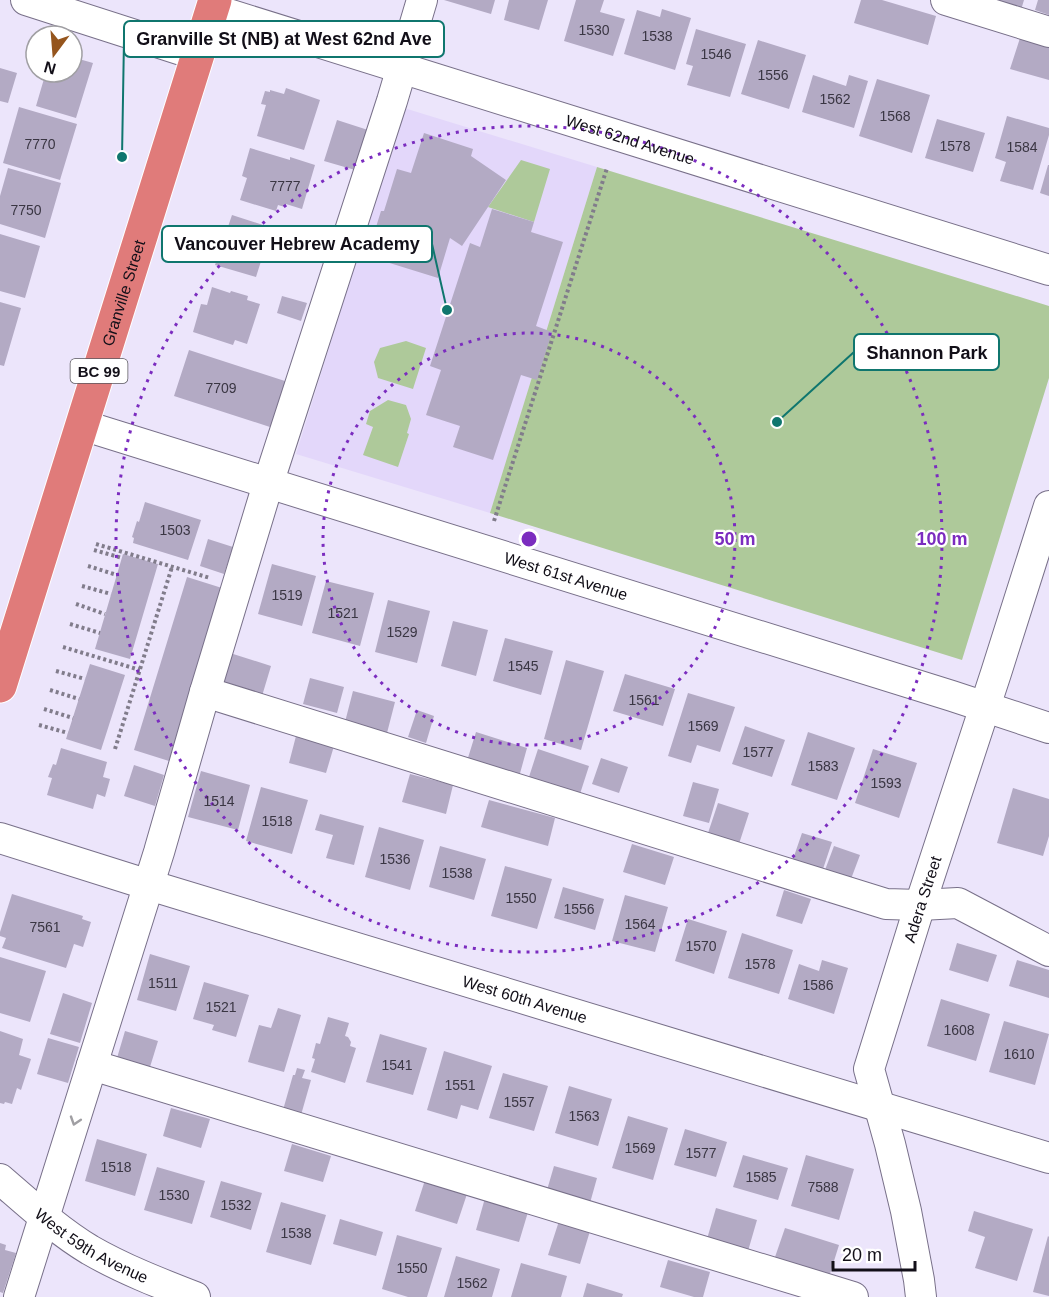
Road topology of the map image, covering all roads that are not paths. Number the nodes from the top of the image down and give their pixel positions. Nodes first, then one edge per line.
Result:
1 (26, 0) edge
2 (422, 0) edge
3 (946, 0) edge
4 (213, 5) edge
5 (1049, 32) edge
6 (197, 55) junction
7 (402, 68) junction
8 (1049, 270) edge
9 (82, 425) junction
10 (268, 484) junction
11 (1049, 506) edge
12 (0, 686) edge
13 (205, 692) junction
14 (985, 707) junction
15 (1049, 728) edge
16 (0, 838) edge
17 (149, 885) junction
18 (920, 905) junction
19 (1049, 951) edge
20 (92, 1065) junction
21 (880, 1106) junction
22 (1049, 1158) edge
23 (0, 1179) edge
24 (44, 1217) junction
25 (19, 1297) edge
26 (195, 1297) edge
27 (853, 1297) edge
28 (921, 1297) edge

1 - 6 street
2 - 7 street
3 - 5 street
4 - 6 highway, Granville Street / BC 99
4 - 7 street, West 62nd Avenue
6 - 9 highway, Granville Street / BC 99
7 - 8 street, West 62nd Avenue
7 - 10 street
9 - 10 street, West 61st Avenue
9 - 12 highway, Granville Street / BC 99
10 - 13 street
10 - 14 street, West 61st Avenue
11 - 14 street, Adera Street
13 - 17 street
13 - 18 street
14 - 15 street, West 61st Avenue
14 - 18 street, Adera Street
16 - 17 street, West 60th Avenue
17 - 20 street
17 - 21 street, West 60th Avenue
18 - 19 street
18 - 21 street, Adera Street
20 -> 24 street
20 - 27 street
21 - 22 street, West 60th Avenue
21 - 28 street, Adera Street
23 - 24 street, West 59th Avenue
24 - 25 street
24 - 26 street, West 59th Avenue

